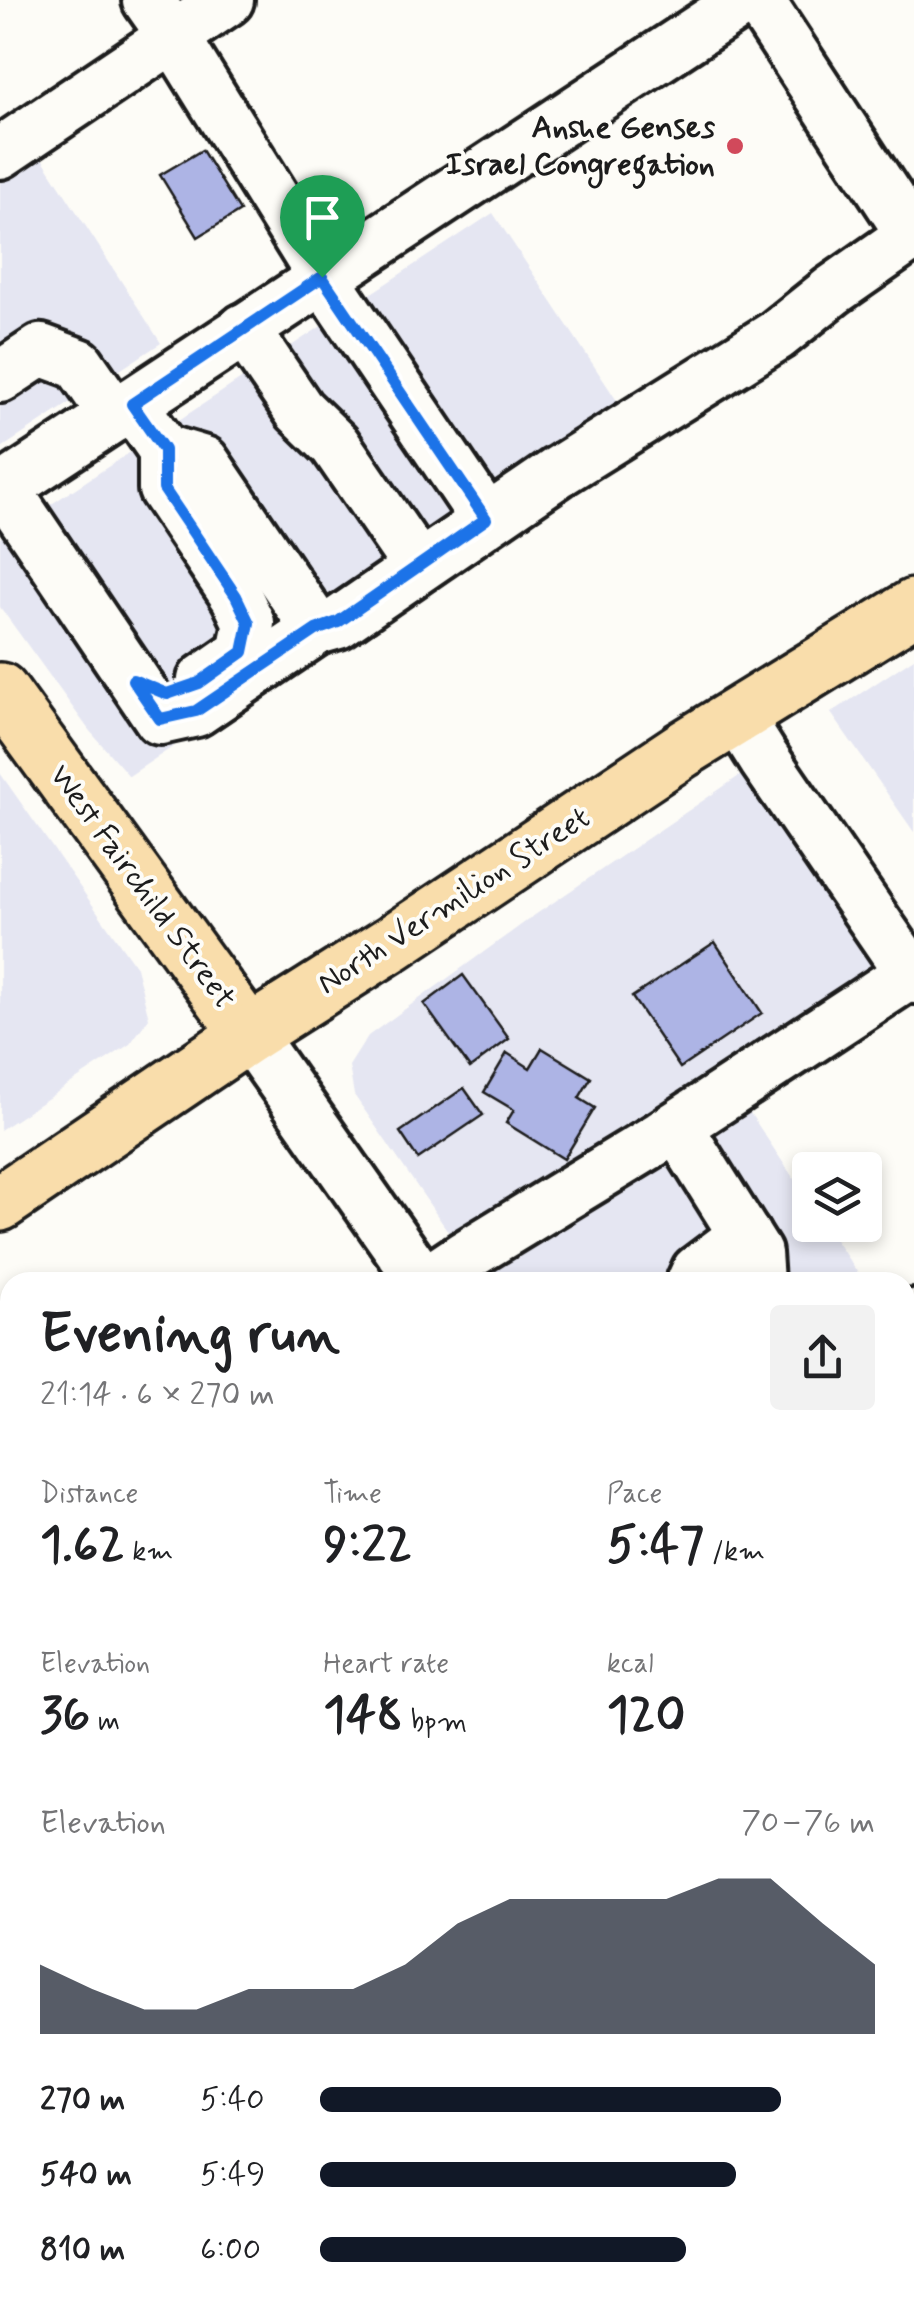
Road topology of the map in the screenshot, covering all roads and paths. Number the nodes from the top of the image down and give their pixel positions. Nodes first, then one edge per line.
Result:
1 (228, 0) edge
2 (745, 0) edge
3 (758, 0) edge
4 (161, 18) edge
5 (0, 153) edge
6 (913, 237) edge
7 (322, 277) junction
8 (244, 329) junction
9 (0, 377) edge
10 (124, 410) junction
11 (164, 450) junction
12 (2, 490) edge
13 (486, 519) junction
14 (418, 566) junction
15 (911, 615) edge
16 (316, 630) junction
17 (133, 680) junction
18 (0, 691) edge
19 (737, 716) junction
20 (913, 974) edge
21 (248, 1034) junction
22 (676, 1127) junction
23 (0, 1203) edge
24 (745, 1236) junction
25 (417, 1272) edge
26 (440, 1272) edge
27 (691, 1272) edge
28 (757, 1272) edge

1 - 4 street
2 - 7 street
3 - 6 street
4 - 5 street
4 - 7 street
6 - 13 street
7 - 8 street
7 - 13 street
8 - 10 street
8 - 14 street
9 - 10 street
10 - 11 street
10 - 12 street
11 - 16 street
11 - 17 street
12 - 17 street
13 - 14 street
14 - 16 street
15 - 19 main road, North Vermilion Street
16 - 17 street
18 - 21 main road, West Fairchild Street
19 - 20 street
19 - 21 main road, North Vermilion Street
20 - 22 street
21 - 23 main road, North Vermilion Street
21 - 25 street
22 - 24 street
22 - 26 street
24 - 27 street
24 - 28 street

